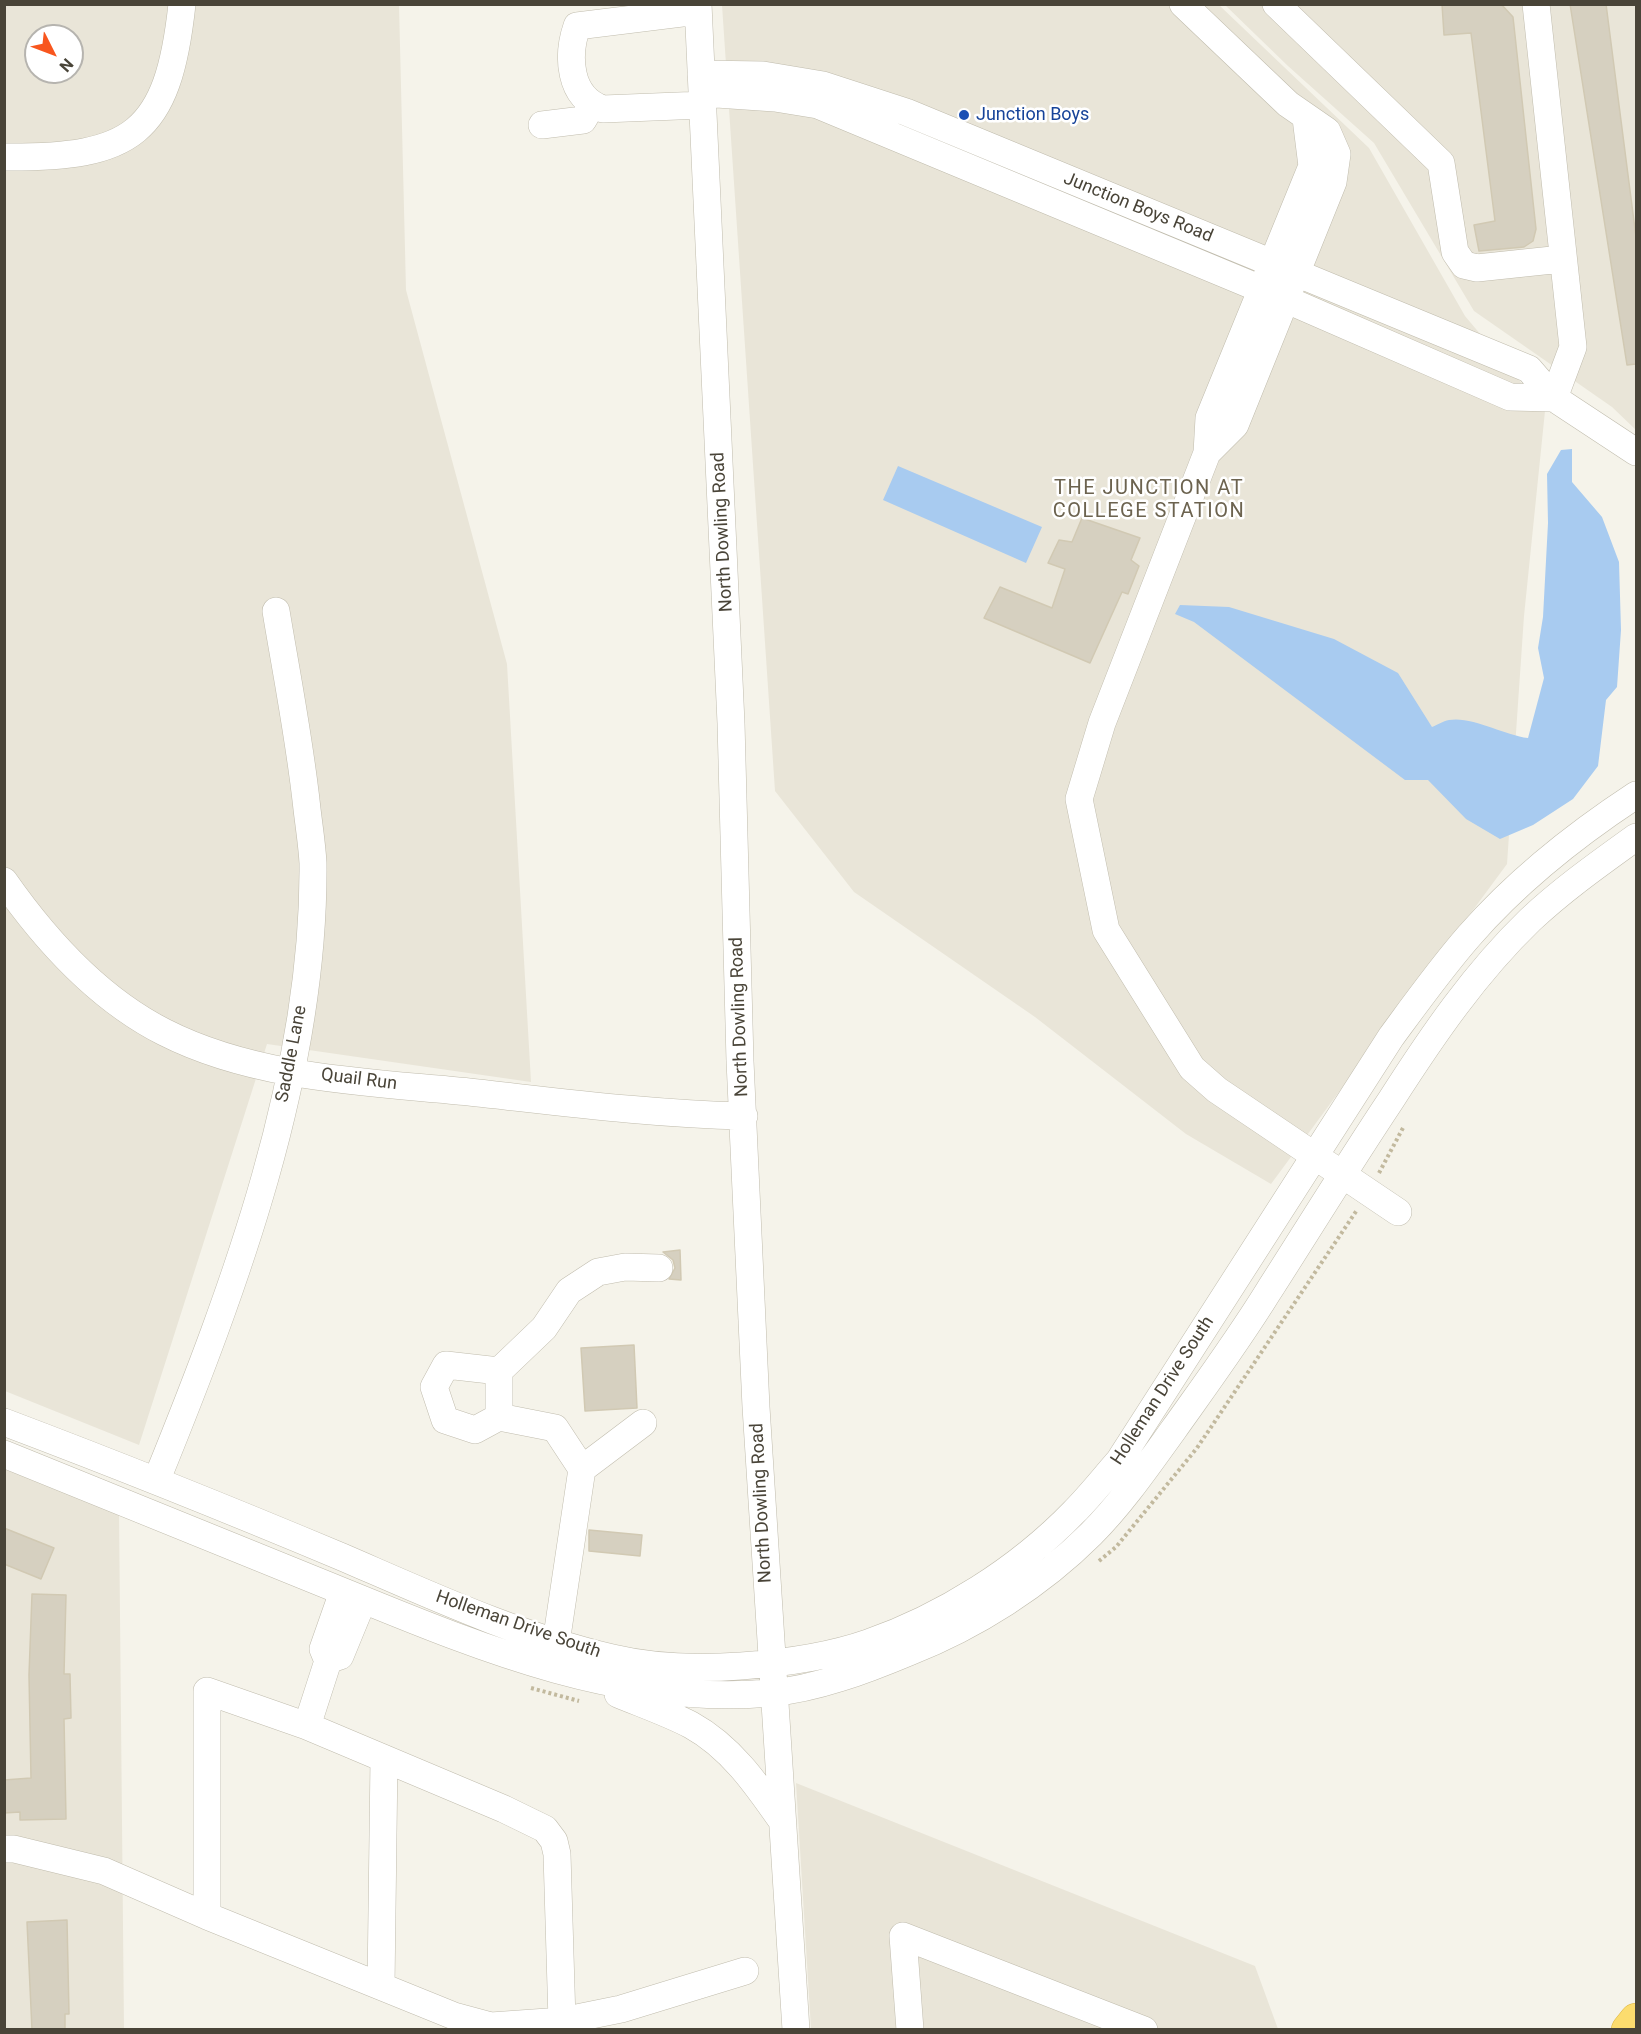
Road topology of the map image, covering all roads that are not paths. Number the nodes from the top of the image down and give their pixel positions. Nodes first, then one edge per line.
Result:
1 (182, 4) edge
2 (1183, 4) edge
3 (1276, 4) edge
4 (1536, 4) edge
5 (698, 8) edge
6 (702, 91) junction
7 (592, 105) junction
8 (542, 125) dead end
9 (4, 157) edge
10 (1563, 259) junction
11 (1285, 269) junction
12 (1274, 294) junction
13 (1554, 398) junction
14 (1636, 452) edge
15 (276, 611) dead end
16 (1636, 795) edge
17 (1636, 837) edge
18 (4, 881) edge
19 (292, 1070) junction
20 (744, 1116) junction
21 (1315, 1158) junction
22 (1341, 1176) junction
23 (1398, 1212) dead end
24 (659, 1268) dead end
25 (499, 1371) junction
26 (499, 1417) junction
27 (4, 1422) edge
28 (643, 1423) dead end
29 (4, 1454) edge
30 (582, 1469) junction
31 (157, 1479) junction
32 (353, 1596) junction
33 (556, 1643) junction
34 (771, 1664) junction
35 (579, 1677) junction
36 (774, 1693) junction
37 (307, 1726) junction
38 (384, 1759) junction
39 (782, 1821) junction
40 (4, 1849) edge
41 (207, 1916) junction
42 (745, 1971) dead end
43 (381, 1986) junction
44 (1636, 2020) edge
45 (562, 2021) junction
46 (796, 2030) edge
47 (910, 2030) edge
48 (1144, 2030) edge
49 (1628, 2030) edge

1 - 9 street
2 - 11 street
3 - 10 street
4 - 10 street
5 - 6 street, North Dowling Road
5 - 7 street
6 - 7 street
6 - 11 street, Junction Boys Road
6 - 12 street, Junction Boys Road
6 - 20 street, North Dowling Road
7 - 8 street
10 - 13 street
11 - 12 street
11 - 13 street, Junction Boys Road
12 - 13 street, Junction Boys Road
12 - 21 street
13 - 14 street, Junction Boys Road
15 - 19 street, Saddle Lane
16 - 21 street, Holleman Drive South
17 - 22 street, Holleman Drive South
18 - 19 street, Quail Run
19 - 20 street, Quail Run
19 - 31 street, Saddle Lane
20 - 34 street, North Dowling Road
21 - 22 street
21 - 34 street, Holleman Drive South
22 - 23 street
22 - 36 street, Holleman Drive South
24 - 25 street
25 - 26 street
25 - 26 street
26 - 30 street
27 - 31 street, Holleman Drive South
28 - 30 street
29 - 32 street, Holleman Drive South
30 - 33 street
31 - 33 street, Holleman Drive South
32 - 35 street, Holleman Drive South
32 - 37 street
33 - 34 street, Holleman Drive South
34 - 36 street, North Dowling Road
35 - 36 street, Holleman Drive South
35 - 39 street
36 - 39 street, North Dowling Road
37 - 38 street
37 - 41 street
38 - 43 street
38 - 45 street
39 - 46 street, North Dowling Road
40 - 41 street
41 - 43 street
42 - 45 street
43 - 45 street
44 - 49 highway
47 - 48 street

